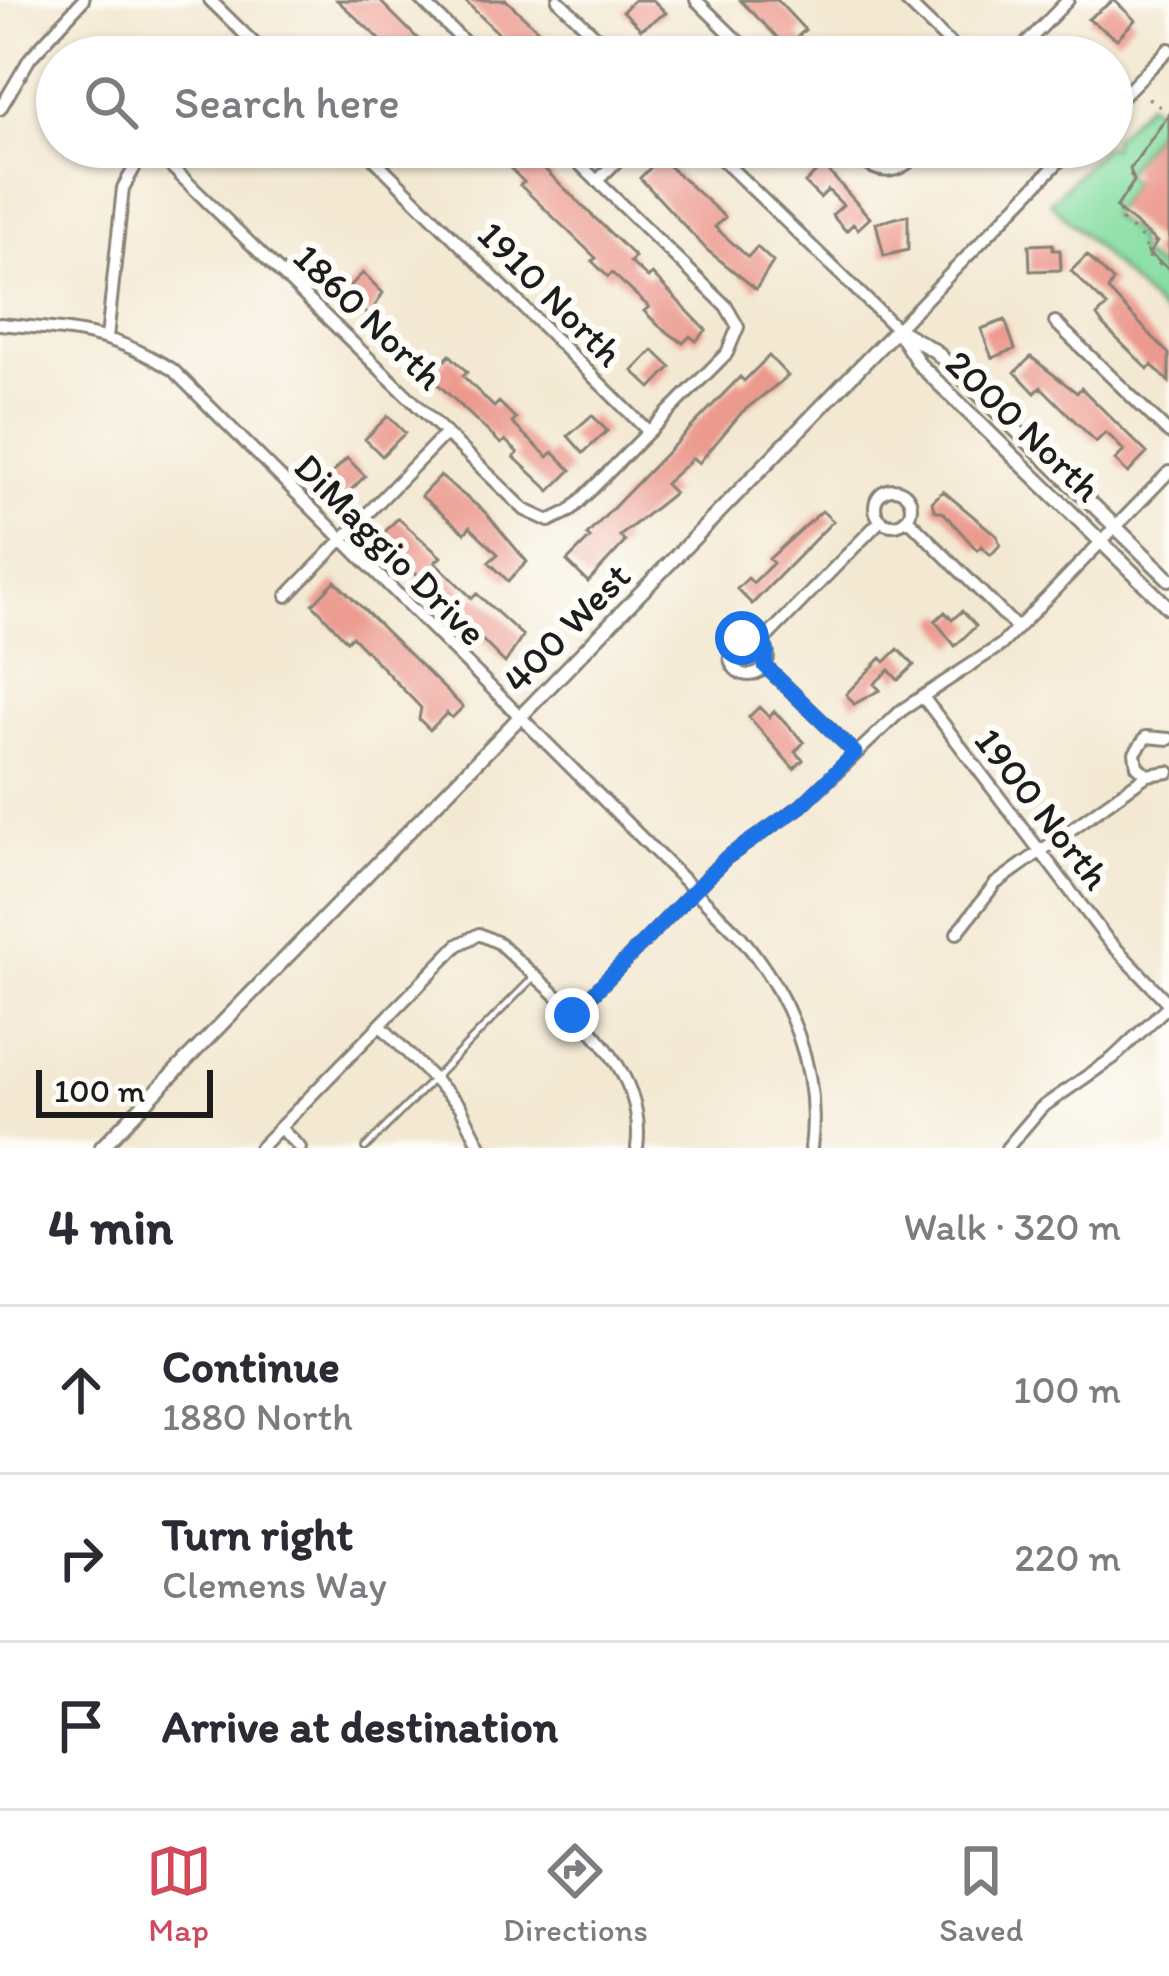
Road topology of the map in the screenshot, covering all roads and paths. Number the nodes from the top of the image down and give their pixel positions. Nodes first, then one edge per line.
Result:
1 (83, 0) edge
2 (210, 0) edge
3 (421, 0) edge
4 (558, 0) edge
5 (696, 0) edge
6 (905, 0) edge
7 (1068, 0) edge
8 (50, 36) edge
9 (247, 36) edge
10 (458, 36) edge
11 (595, 36) edge
12 (733, 36) edge
13 (942, 36) edge
14 (1033, 36) edge
15 (1169, 49) edge
16 (36, 51) edge
17 (1133, 86) edge
18 (1148, 98) dead end
19 (0, 109) edge
20 (1169, 114) edge
21 (1133, 166) edge
22 (135, 168) edge
23 (170, 168) edge
24 (383, 168) edge
25 (584, 168) edge
26 (611, 168) edge
27 (731, 168) edge
28 (869, 168) edge
29 (905, 168) edge
30 (1053, 168) edge
31 (1131, 168) edge
32 (1132, 176) dead end
33 (598, 181) junction
34 (1120, 211) dead end
35 (1148, 231) dead end
36 (1143, 239) junction
37 (1155, 241) dead end
38 (1147, 255) junction
39 (1169, 272) edge
40 (1055, 322) dead end
41 (0, 324) edge
42 (897, 329) junction
43 (107, 338) junction
44 (649, 430) junction
45 (446, 433) junction
46 (1169, 433) edge
47 (1169, 472) edge
48 (908, 518) junction
49 (881, 520) junction
50 (1115, 526) junction
51 (1101, 541) junction
52 (340, 542) junction
53 (1169, 579) edge
54 (286, 596) dead end
55 (1169, 608) edge
56 (1017, 628) junction
57 (762, 642) junction
58 (765, 666) junction
59 (923, 697) junction
60 (518, 718) junction
61 (1169, 739) edge
62 (855, 753) junction
63 (1169, 772) edge
64 (1147, 775) junction
65 (1042, 850) junction
66 (694, 891) junction
67 (957, 933) dead end
68 (534, 977) junction
69 (1169, 1004) edge
70 (572, 1015) junction
71 (380, 1025) junction
72 (433, 1079) junction
73 (280, 1128) junction
74 (101, 1148) edge
75 (260, 1148) edge
76 (300, 1148) edge
77 (365, 1148) edge
78 (481, 1148) edge
79 (637, 1148) edge
80 (811, 1148) edge
81 (1007, 1148) edge

1 - 8 street
2 - 9 street
3 - 10 street
4 - 11 street
5 - 12 street
6 - 13 street
7 - 14 street
15 - 17 street
16 - 19 street
18 - 20 path
20 - 21 path
22 - 43 street
23 - 45 street, 1860 North
24 - 44 street, 1910 North
25 - 33 street
26 - 33 street
27 - 42 street, 2000 North
28 - 29 street
30 - 42 street, 400 West
31 - 32 path
33 - 44 street
34 - 36 path
35 - 36 path
36 - 38 path
37 - 38 path
38 - 39 path
40 - 46 street
41 - 43 street, DiMaggio Drive
42 - 50 street, 2000 North
42 - 51 street, 2000 North
42 - 60 street, 400 West
43 - 52 street, DiMaggio Drive
44 - 45 street, 1860 North
45 - 52 street
47 - 50 street
48 - 49 street
48 - 49 street
48 - 56 street
49 - 57 street
50 - 51 street
50 - 53 street, 2000 North
51 - 55 street, 2000 North
51 - 56 street
52 - 54 street
52 - 60 street, DiMaggio Drive
56 - 59 street
57 - 58 street
57 - 58 street
58 - 62 street
59 - 62 street
59 - 65 street, 1900 North
60 - 66 street, DiMaggio Drive
60 - 74 street, 400 West
61 - 64 street
62 - 66 street
63 - 64 street
64 - 65 street
65 - 67 street
65 - 69 street, 1900 North
66 - 70 street
66 - 80 street, DiMaggio Drive
68 - 70 street
68 - 71 street
68 - 72 lane
69 - 81 street
70 - 79 street
71 - 72 street
71 - 73 street
72 - 77 lane
72 - 78 street
73 - 75 street
73 - 76 street

